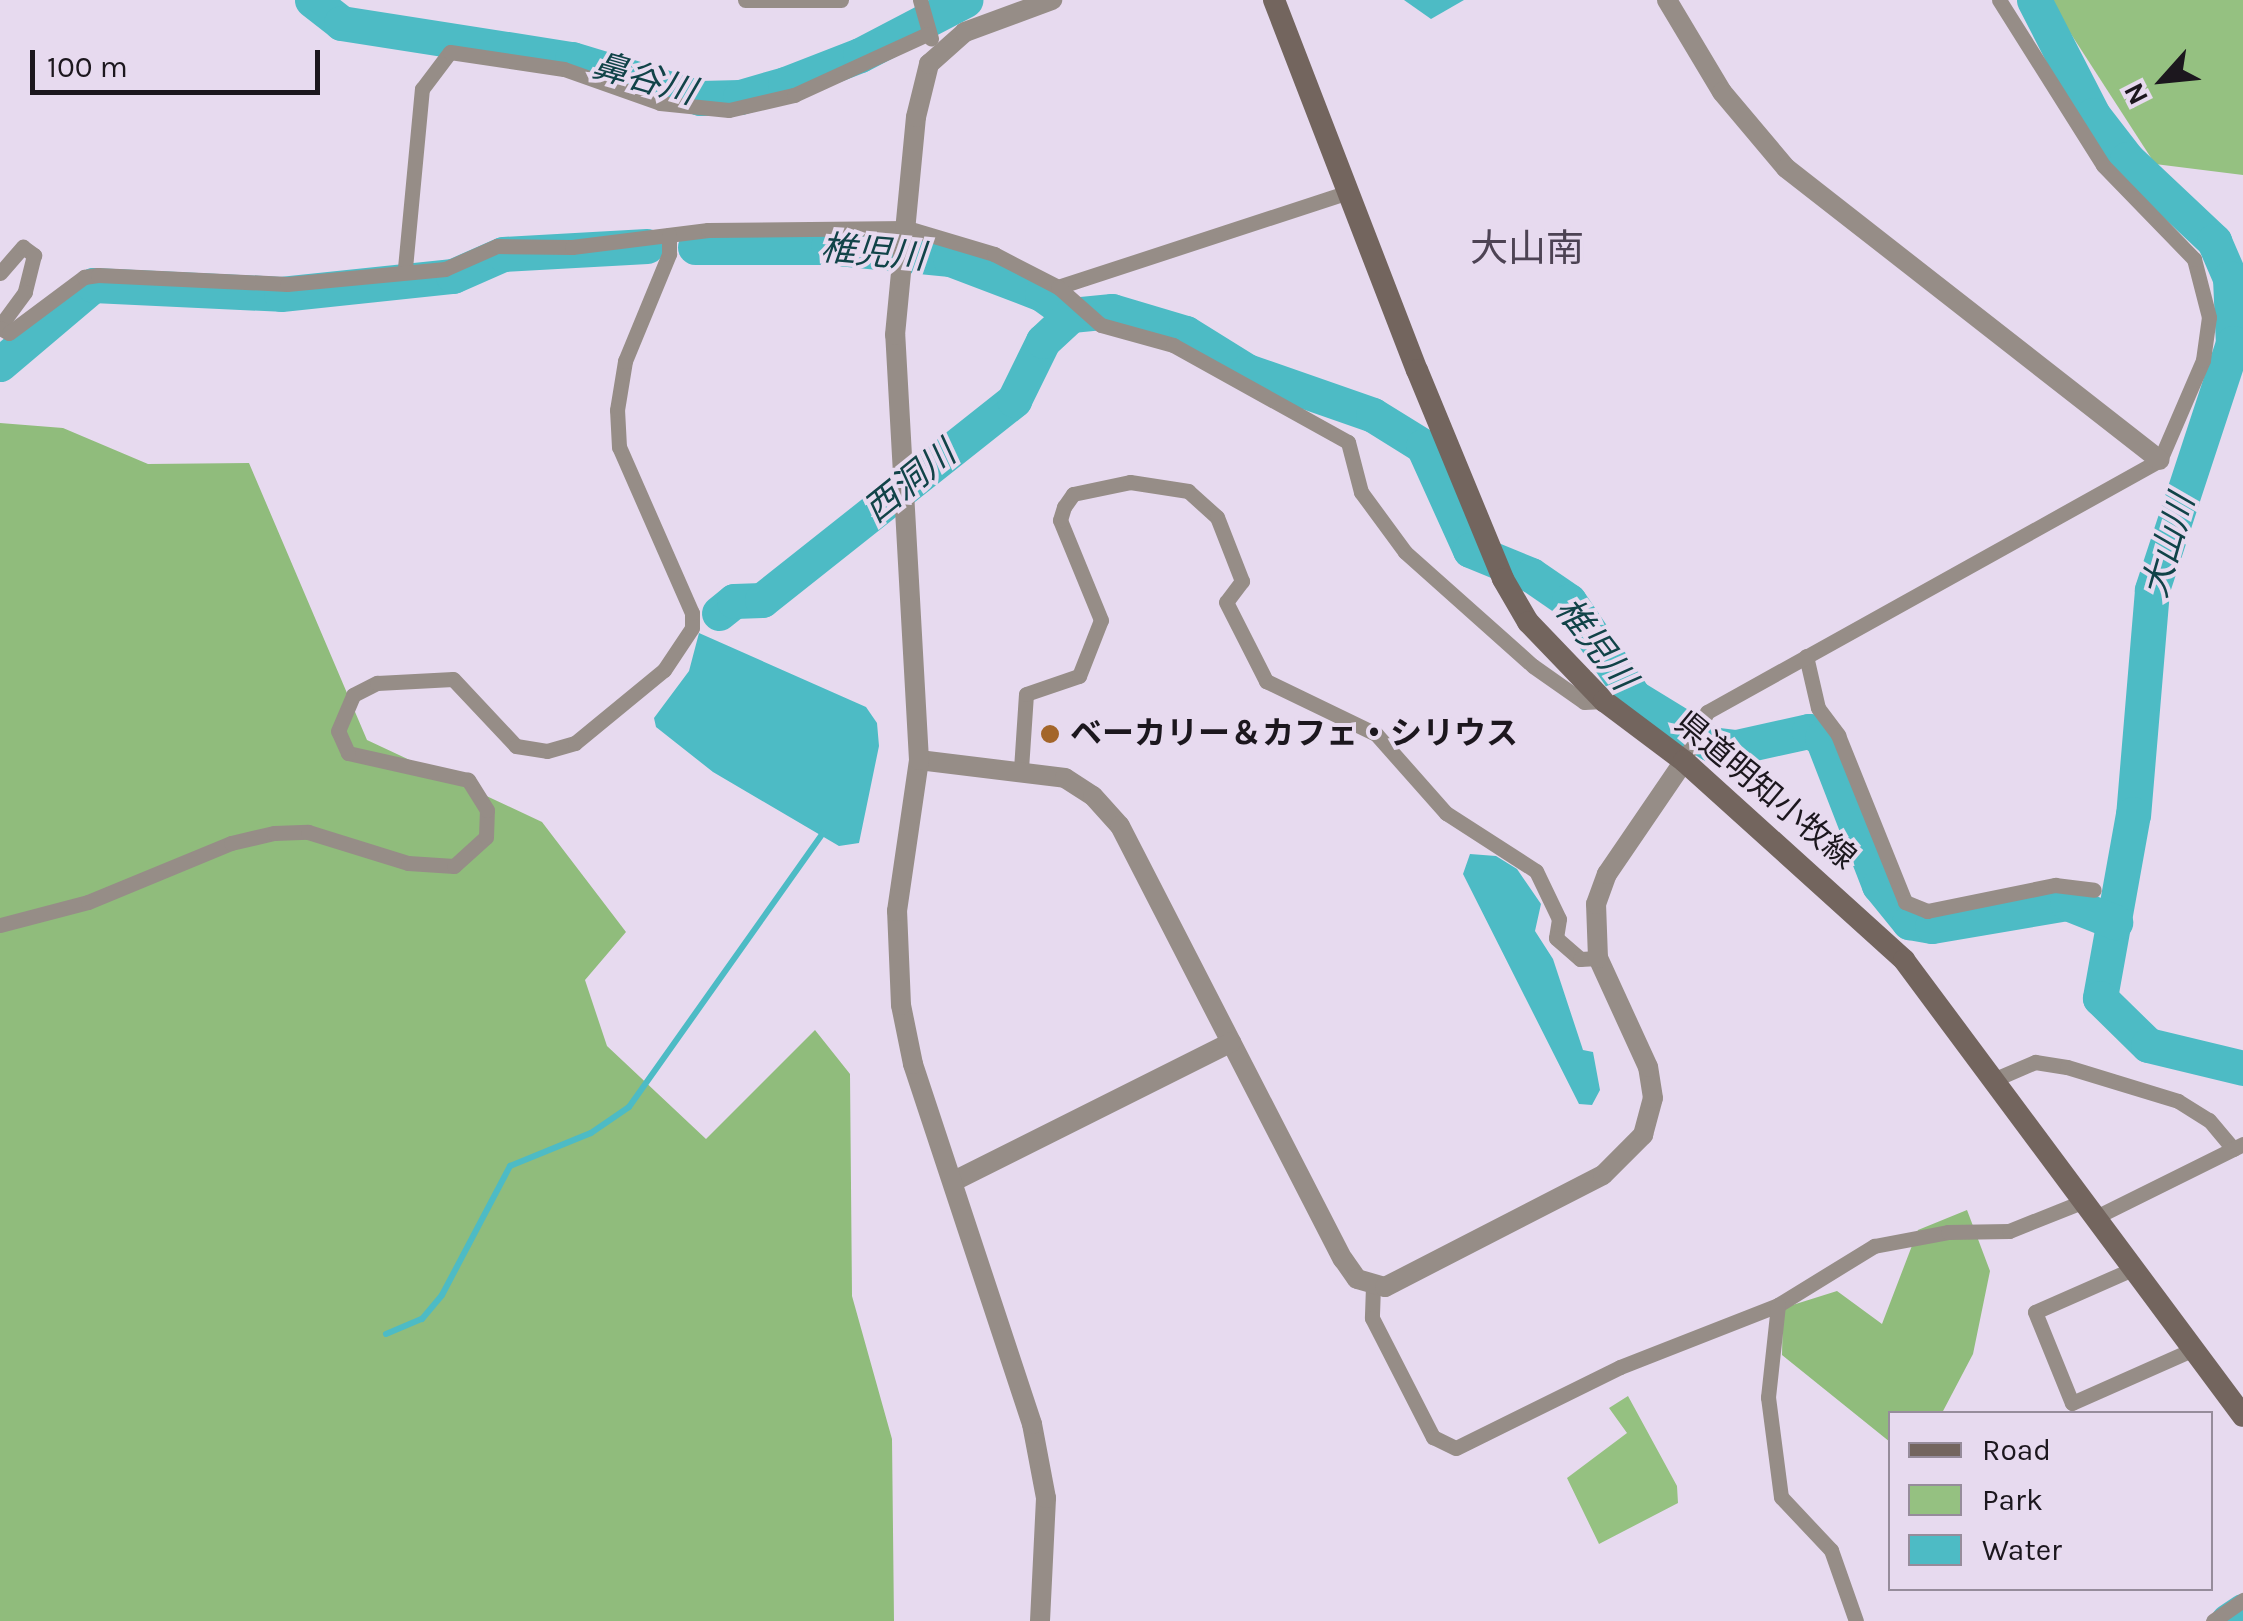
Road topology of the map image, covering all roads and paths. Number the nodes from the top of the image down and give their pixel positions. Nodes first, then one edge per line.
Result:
1 (746, 0) edge
2 (842, 0) edge
3 (1052, 0) edge
4 (1274, 0) edge
5 (1667, 0) edge
6 (2000, 0) edge
7 (921, 4) edge
8 (931, 37) junction
9 (1349, 192) junction
10 (906, 233) junction
11 (669, 235) junction
12 (405, 268) junction
13 (0, 273) edge
14 (1058, 287) junction
15 (0, 327) edge
16 (2160, 460) junction
17 (1806, 656) junction
18 (1604, 701) junction
19 (1686, 756) junction
20 (919, 760) junction
21 (1021, 769) junction
22 (2094, 890) dead end
23 (0, 925) edge
24 (1598, 958) junction
25 (1230, 1042) junction
26 (1993, 1080) junction
27 (2238, 1147) edge
28 (954, 1181) junction
29 (2091, 1208) junction
30 (2135, 1268) junction
31 (1373, 1286) junction
32 (1778, 1305) junction
33 (2194, 1350) junction
34 (2243, 1416) edge
35 (2243, 1600) edge
36 (1040, 1621) edge
37 (1856, 1621) edge
38 (2213, 1621) edge

1 - 2 street
3 - 8 street
4 - 9 main road, 県道明知小牧線
5 - 16 street
6 - 16 street
7 - 8 street
8 - 10 street
8 - 12 street
9 - 14 street
9 - 18 main road, 県道明知小牧線
10 - 11 street
10 - 14 street
10 - 20 street
11 - 12 street
11 - 23 street
12 - 15 street
13 - 15 street
14 - 18 street
16 - 17 street
17 - 19 street
17 - 22 street
18 - 19 main road, 県道明知小牧線
19 - 24 street
19 - 26 main road, 県道明知小牧線
20 - 21 street
20 - 28 street
21 - 24 street
21 - 25 street
24 - 31 street
25 - 28 street
25 - 31 street
26 - 27 street
26 - 29 main road, 県道明知小牧線
27 - 29 street
28 - 36 street
29 - 30 main road, 県道明知小牧線
29 - 32 street
30 - 33 main road, 県道明知小牧線
30 - 33 street
31 - 32 street
32 - 37 street
33 - 34 main road, 県道明知小牧線
35 - 38 street

